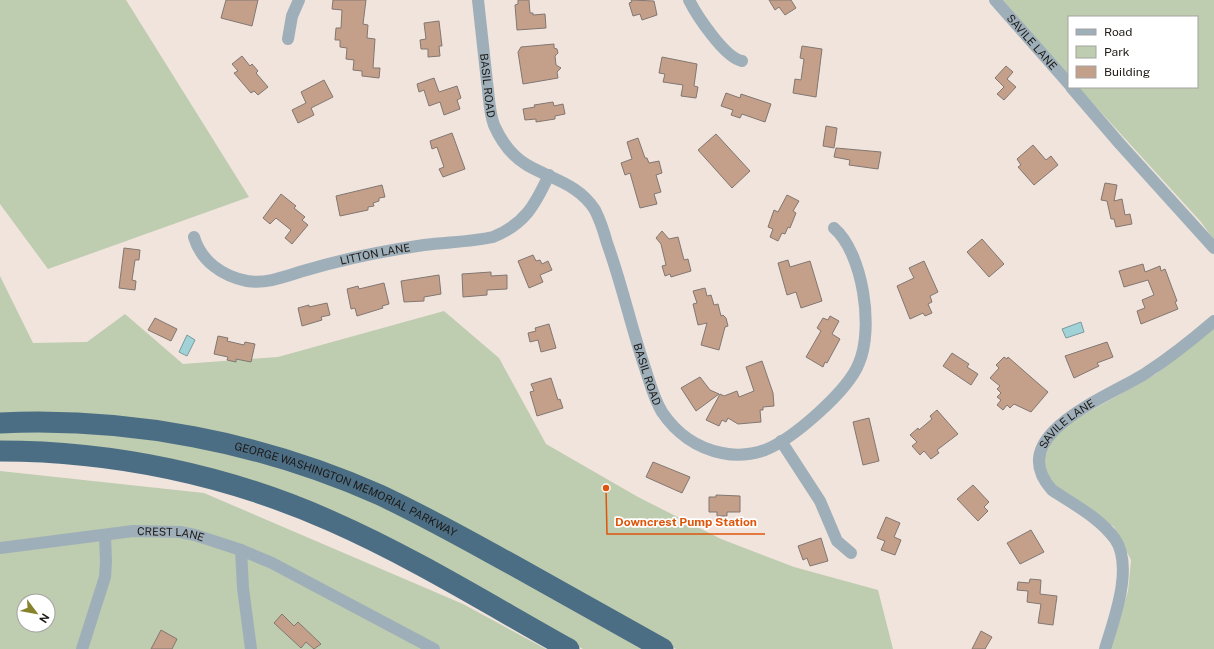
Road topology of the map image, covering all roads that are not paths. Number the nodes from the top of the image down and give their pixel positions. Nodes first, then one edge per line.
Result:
1 (300, 0) edge
2 (478, 0) edge
3 (689, 0) edge
4 (995, 0) edge
5 (288, 39) dead end
6 (742, 61) dead end
7 (1068, 83) edge
8 (1072, 88) edge
9 (549, 175) junction
10 (834, 228) dead end
11 (194, 237) dead end
12 (1214, 248) edge
13 (1214, 321) edge
14 (0, 423) edge
15 (781, 441) junction
16 (0, 451) edge
17 (105, 535) junction
18 (0, 548) edge
19 (241, 550) junction
20 (851, 553) dead end
21 (82, 649) edge
22 (251, 649) edge
23 (434, 649) edge
24 (569, 649) edge
25 (663, 649) edge
26 (1105, 649) edge

1 - 5 street
2 - 9 street, BASIL ROAD
3 - 6 street
4 - 7 street, SAVILE LANE
8 - 12 street
9 - 11 street, LITTON LANE
9 - 15 street, BASIL ROAD
10 - 15 street, BASIL ROAD
13 - 26 street, SAVILE LANE
14 - 25 highway, GEORGE WASHINGTON MEMORIAL PARKWAY
15 - 20 street
16 - 24 highway
17 - 18 street, CREST LANE
17 - 19 street, CREST LANE
17 - 21 street
19 - 22 street
19 - 23 street, CREST LANE

